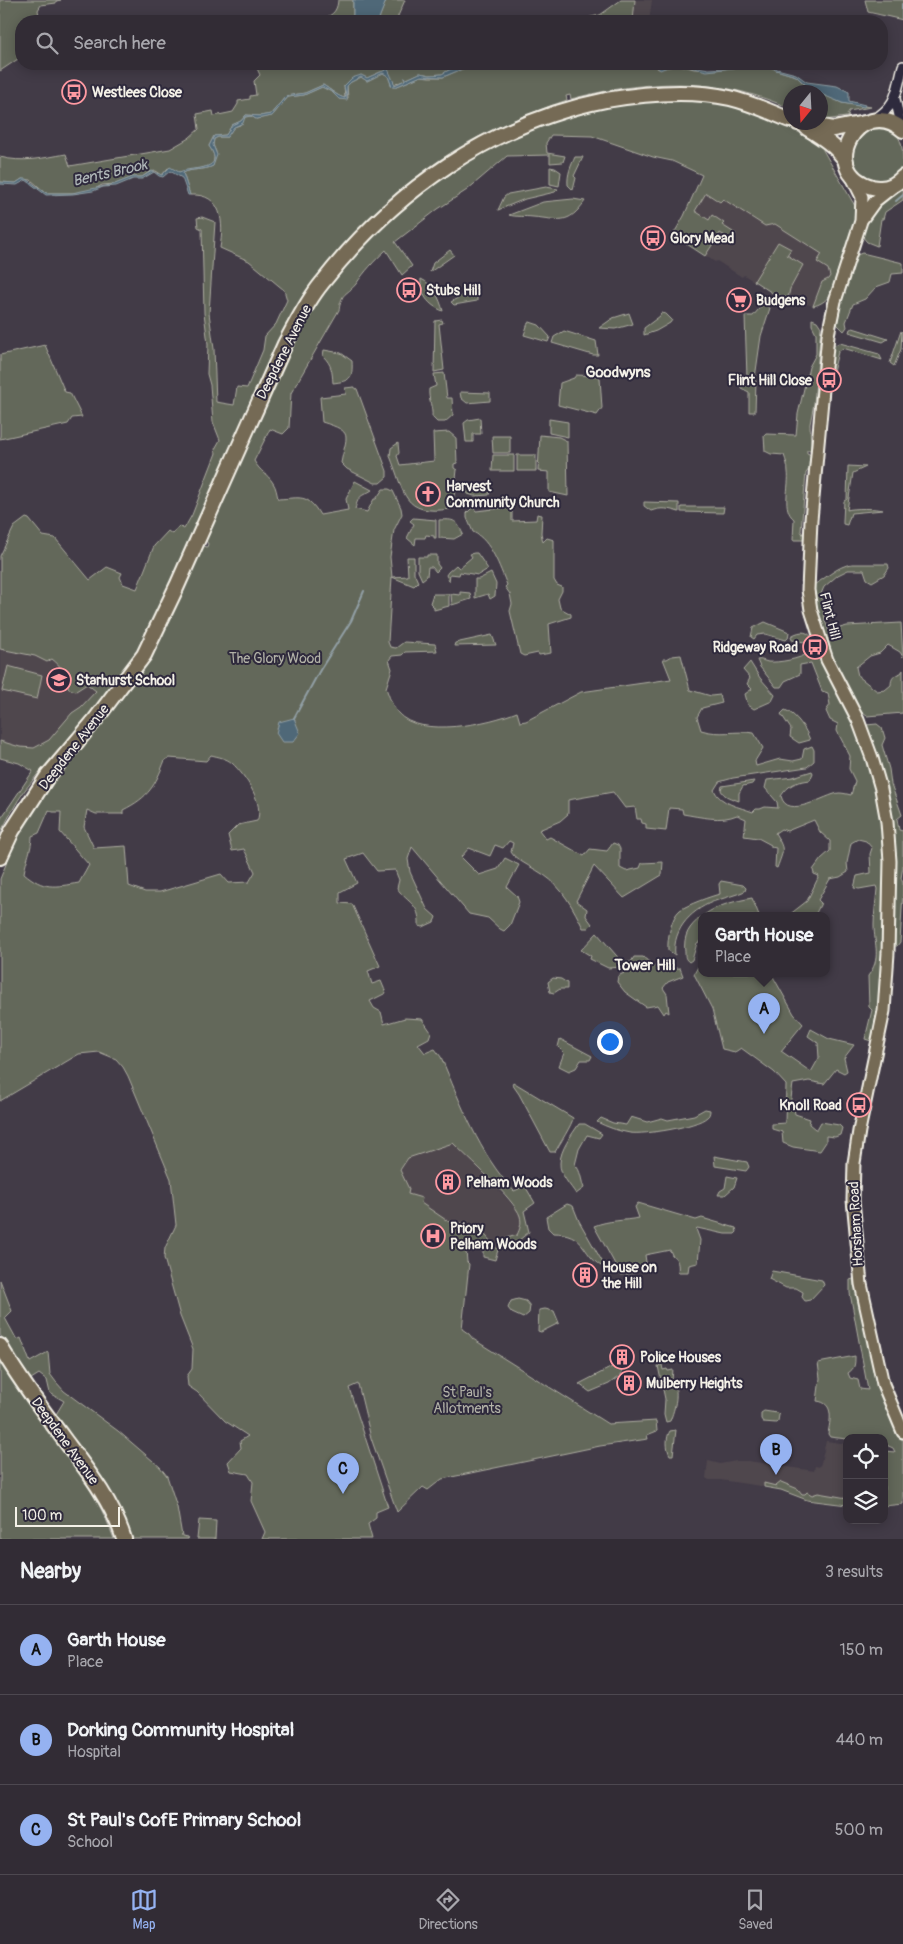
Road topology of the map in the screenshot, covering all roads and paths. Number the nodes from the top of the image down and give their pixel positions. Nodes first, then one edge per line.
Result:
1 (903, 66) edge
2 (895, 99) junction
3 (783, 117) edge
4 (870, 122) junction
5 (828, 128) edge
6 (902, 129) edge
7 (809, 130) edge
8 (848, 166) junction
9 (900, 181) edge
10 (861, 221) junction
11 (0, 857) edge
12 (884, 1011) joint
13 (0, 1346) edge
14 (903, 1432) edge
15 (124, 1539) edge

1 - 2 street
2 - 4 street
2 - 6 street
3 - 11 highway, Deepdene Avenue
4 - 5 highway
4 - 6 highway
4 - 8 highway
7 - 8 highway
8 - 9 highway
8 - 10 main road, Flint Hill
9 - 10 main road, Flint Hill
10 - 12 main road, Flint Hill
12 - 14 main road, Horsham Road
13 - 15 highway, Deepdene Avenue

